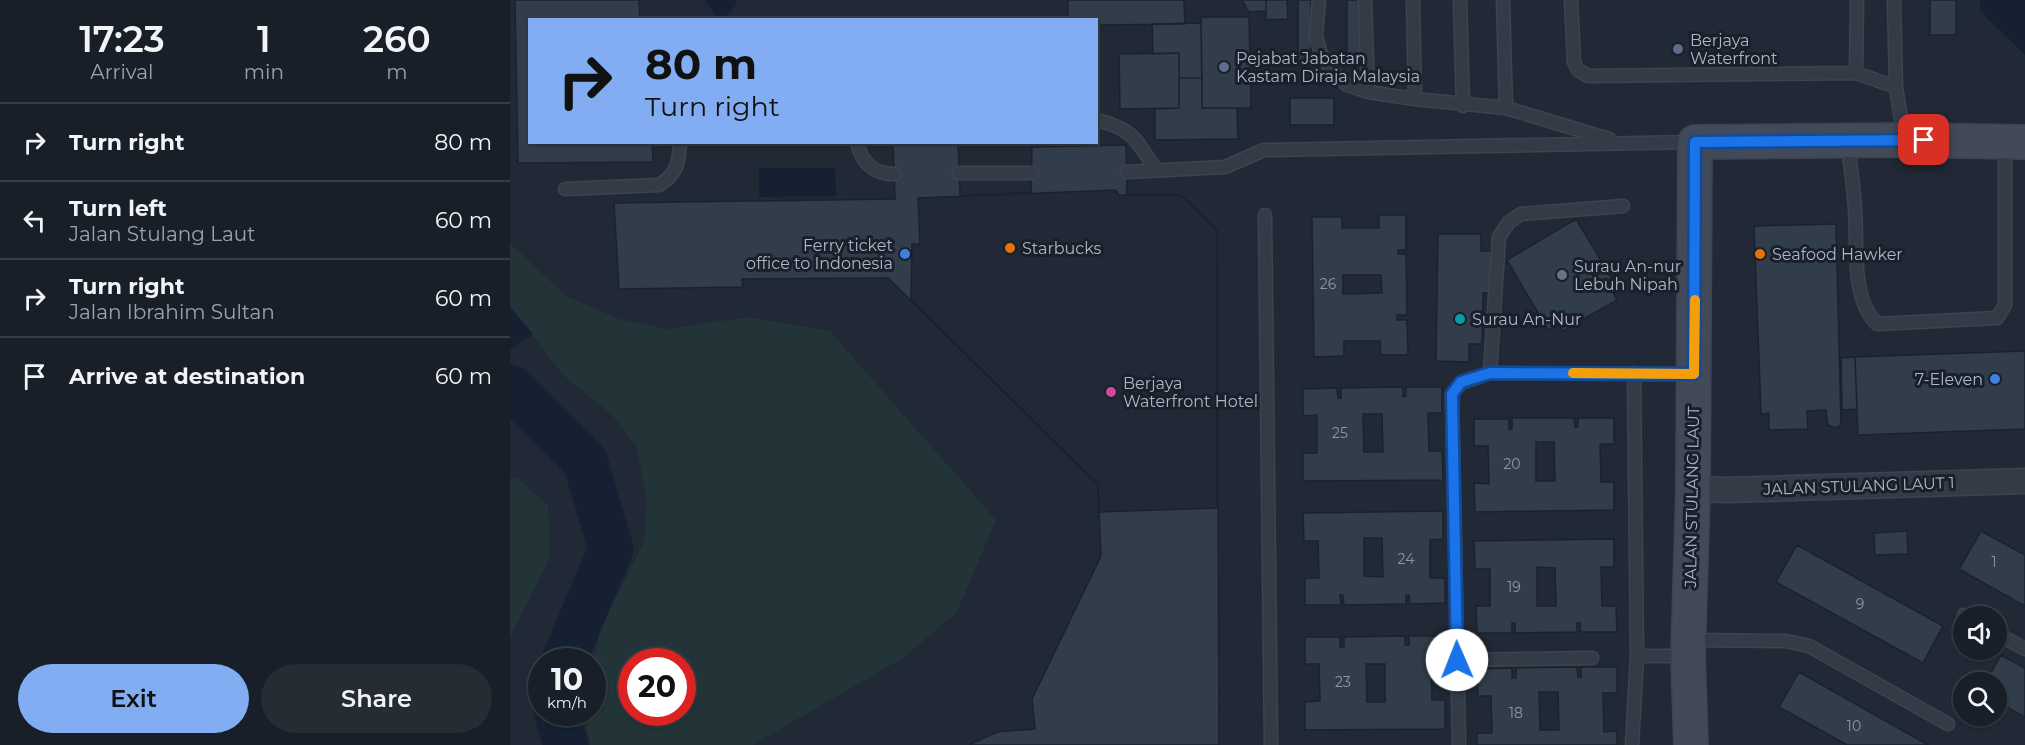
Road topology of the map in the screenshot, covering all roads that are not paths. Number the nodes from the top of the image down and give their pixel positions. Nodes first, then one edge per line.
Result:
1 (1319, 0) edge
2 (1365, 0) edge
3 (1413, 0) edge
4 (1460, 0) edge
5 (1503, 0) edge
6 (1571, 0) edge
7 (1857, 0) edge
8 (1893, 0) edge
9 (1856, 73) junction
10 (1896, 87) junction
11 (1368, 92) junction
12 (1415, 99) junction
13 (1464, 106) junction
14 (1506, 108) junction
15 (1098, 120) edge
16 (1904, 140) junction
17 (1847, 141) junction
18 (1619, 142) junction
19 (1695, 142) junction
20 (2015, 142) edge
21 (680, 144) edge
22 (857, 144) edge
23 (1156, 170) junction
24 (1126, 171) dead end
25 (959, 173) dead end
26 (1032, 173) dead end
27 (894, 174) dead end
28 (565, 189) dead end
29 (1623, 206) dead end
30 (1265, 215) dead end
31 (1634, 372) junction
32 (1490, 373) junction
33 (1694, 374) junction
34 (2025, 481) edge
35 (1693, 489) junction
36 (2007, 639) edge
37 (1689, 648) junction
38 (2025, 649) edge
39 (1637, 656) junction
40 (1592, 658) dead end
41 (1457, 660) junction
42 (1948, 724) dead end
43 (1271, 745) edge
44 (1459, 745) edge
45 (1632, 745) edge
46 (1691, 745) edge

1 - 11 lane
2 - 11 lane
3 - 12 lane
4 - 13 lane
5 - 14 lane
6 - 9 lane
7 - 9 lane
8 - 10 lane
9 - 10 lane
10 - 16 lane
11 - 12 lane
12 - 13 lane
13 - 14 lane
14 - 18 lane
15 - 23 lane
16 - 17 street
16 - 20 street
17 - 19 street
17 - 20 lane
18 - 19 lane
18 - 23 lane
19 - 33 street, JALAN STULANG LAUT
21 - 28 lane
22 - 27 lane
23 - 24 lane
25 - 26 lane
29 - 32 lane
30 - 43 lane
31 - 32 lane
31 - 33 lane
31 - 39 lane
32 - 41 lane
33 - 35 street, JALAN STULANG LAUT
34 - 35 street, JALAN STULANG LAUT 1
35 - 37 street, JALAN STULANG LAUT
36 - 38 lane
37 - 39 lane
37 - 42 lane
37 - 46 street, JALAN STULANG LAUT
39 - 45 lane
40 - 41 lane
41 - 44 lane

